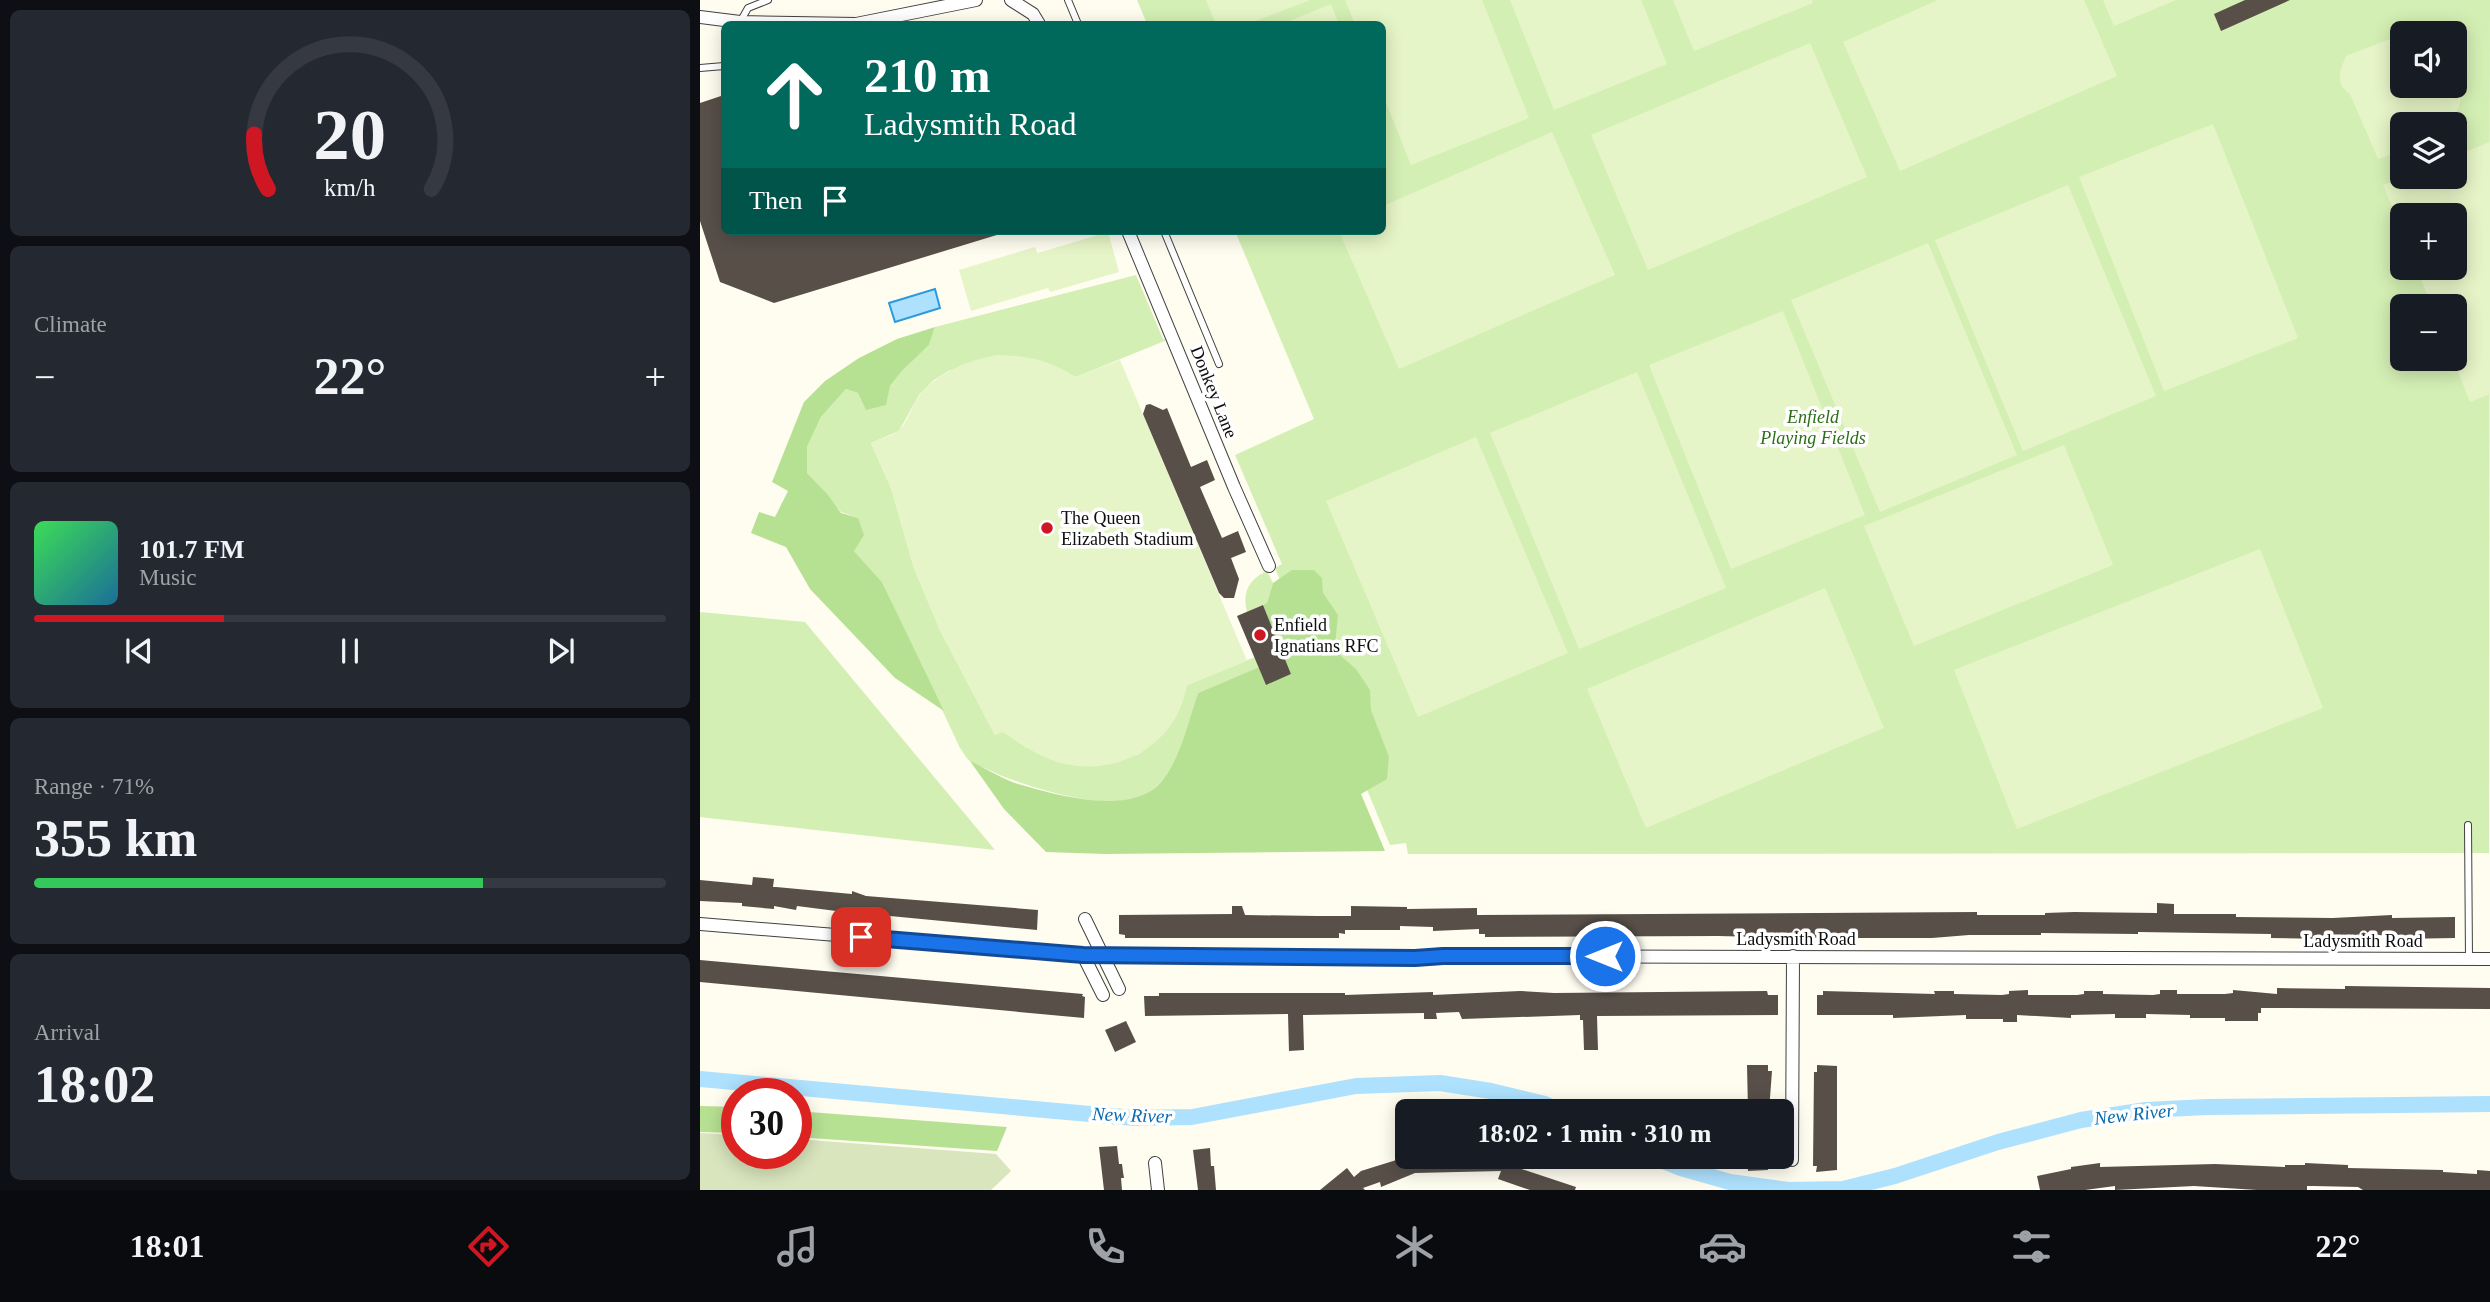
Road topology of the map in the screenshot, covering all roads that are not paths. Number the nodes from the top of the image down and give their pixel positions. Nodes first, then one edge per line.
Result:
1 (768, 0) edge
2 (976, 0) edge
3 (1011, 0) edge
4 (1068, 0) edge
5 (700, 17) edge
6 (732, 21) edge
7 (741, 21) edge
8 (871, 21) edge
9 (1037, 21) edge
10 (1078, 21) edge
11 (721, 66) edge
12 (700, 68) edge
13 (1130, 235) edge
14 (1166, 235) edge
15 (1219, 364) dead end
16 (1269, 566) dead end
17 (2468, 825) dead end
18 (1086, 919) dead end
19 (700, 924) edge
20 (1083, 955) junction
21 (1103, 955) junction
22 (1793, 956) junction
23 (2469, 958) junction
24 (2490, 959) edge
25 (1119, 989) dead end
26 (1103, 995) dead end
27 (1792, 1099) edge
28 (1155, 1163) dead end
29 (1158, 1190) edge

1 - 7 lane
2 - 8 street
3 - 9 street
4 - 10 lane
5 - 6 street
11 - 12 lane
13 - 16 street, Donkey Lane
14 - 15 lane
17 - 23 lane
18 - 21 street
19 - 20 street
20 - 21 lane
20 - 26 street
21 - 22 street, Ladysmith Road
21 - 25 street
22 - 23 street, Ladysmith Road
22 - 27 street
23 - 24 street, Ladysmith Road
28 - 29 street

